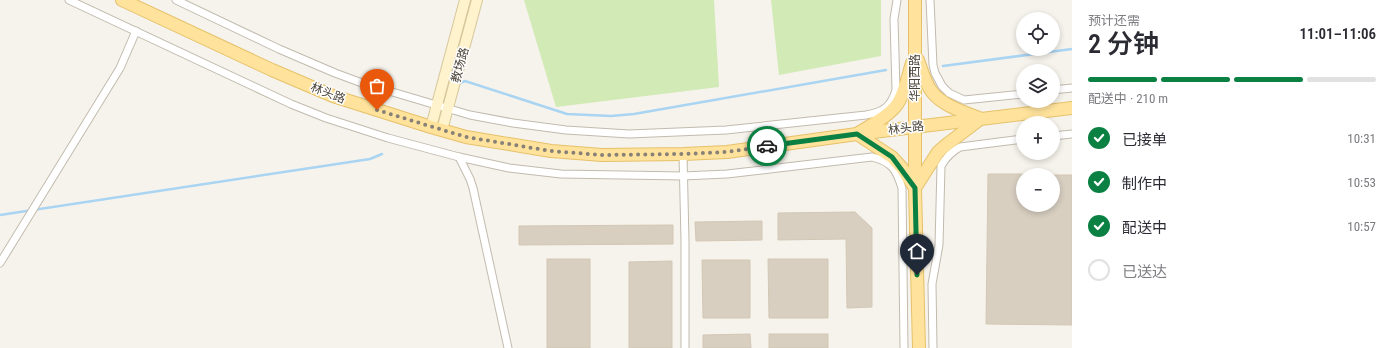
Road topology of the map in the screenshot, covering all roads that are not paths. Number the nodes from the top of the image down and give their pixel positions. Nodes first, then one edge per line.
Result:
1 (69, 0) edge
2 (122, 0) edge
3 (176, 0) edge
4 (465, 0) edge
5 (477, 0) edge
6 (897, 0) edge
7 (915, 0) edge
8 (930, 0) edge
9 (136, 31) junction
10 (915, 52) junction
11 (1072, 88) edge
12 (1060, 89) edge
13 (1016, 95) edge
14 (437, 105) junction
15 (448, 108) junction
16 (1072, 108) edge
17 (980, 119) junction
18 (915, 127) junction
19 (437, 129) junction
20 (857, 134) junction
21 (1072, 134) edge
22 (1060, 135) edge
23 (1016, 140) edge
24 (683, 154) junction
25 (459, 157) junction
26 (683, 176) junction
27 (915, 188) junction
28 (0, 263) edge
29 (508, 348) edge
30 (685, 348) edge
31 (904, 348) edge
32 (919, 348) edge
33 (933, 348) edge

1 - 9 street
2 - 19 main road, 林头路
3 - 14 street
4 - 14 main road, 教场路
5 - 15 main road, 教场路
6 - 15 street
7 - 10 main road, 华阳西路
8 - 13 street
9 - 25 street
9 - 28 street
10 - 17 main road
10 - 18 main road, 华阳西路
10 - 20 main road
11 - 12 street
14 - 15 street
14 - 19 main road, 教场路
15 - 19 main road, 教场路
16 - 17 main road, 林头路
17 - 18 main road, 林头路
17 - 27 main road
18 - 20 main road, 林头路
18 - 27 main road, 华阳西路
19 - 24 main road, 林头路
20 - 24 main road, 林头路
20 - 27 main road
21 - 22 street
23 - 33 street
24 - 26 street
25 - 26 street
25 - 29 street
26 - 30 street
26 - 31 street
27 - 32 main road, 华阳西路

